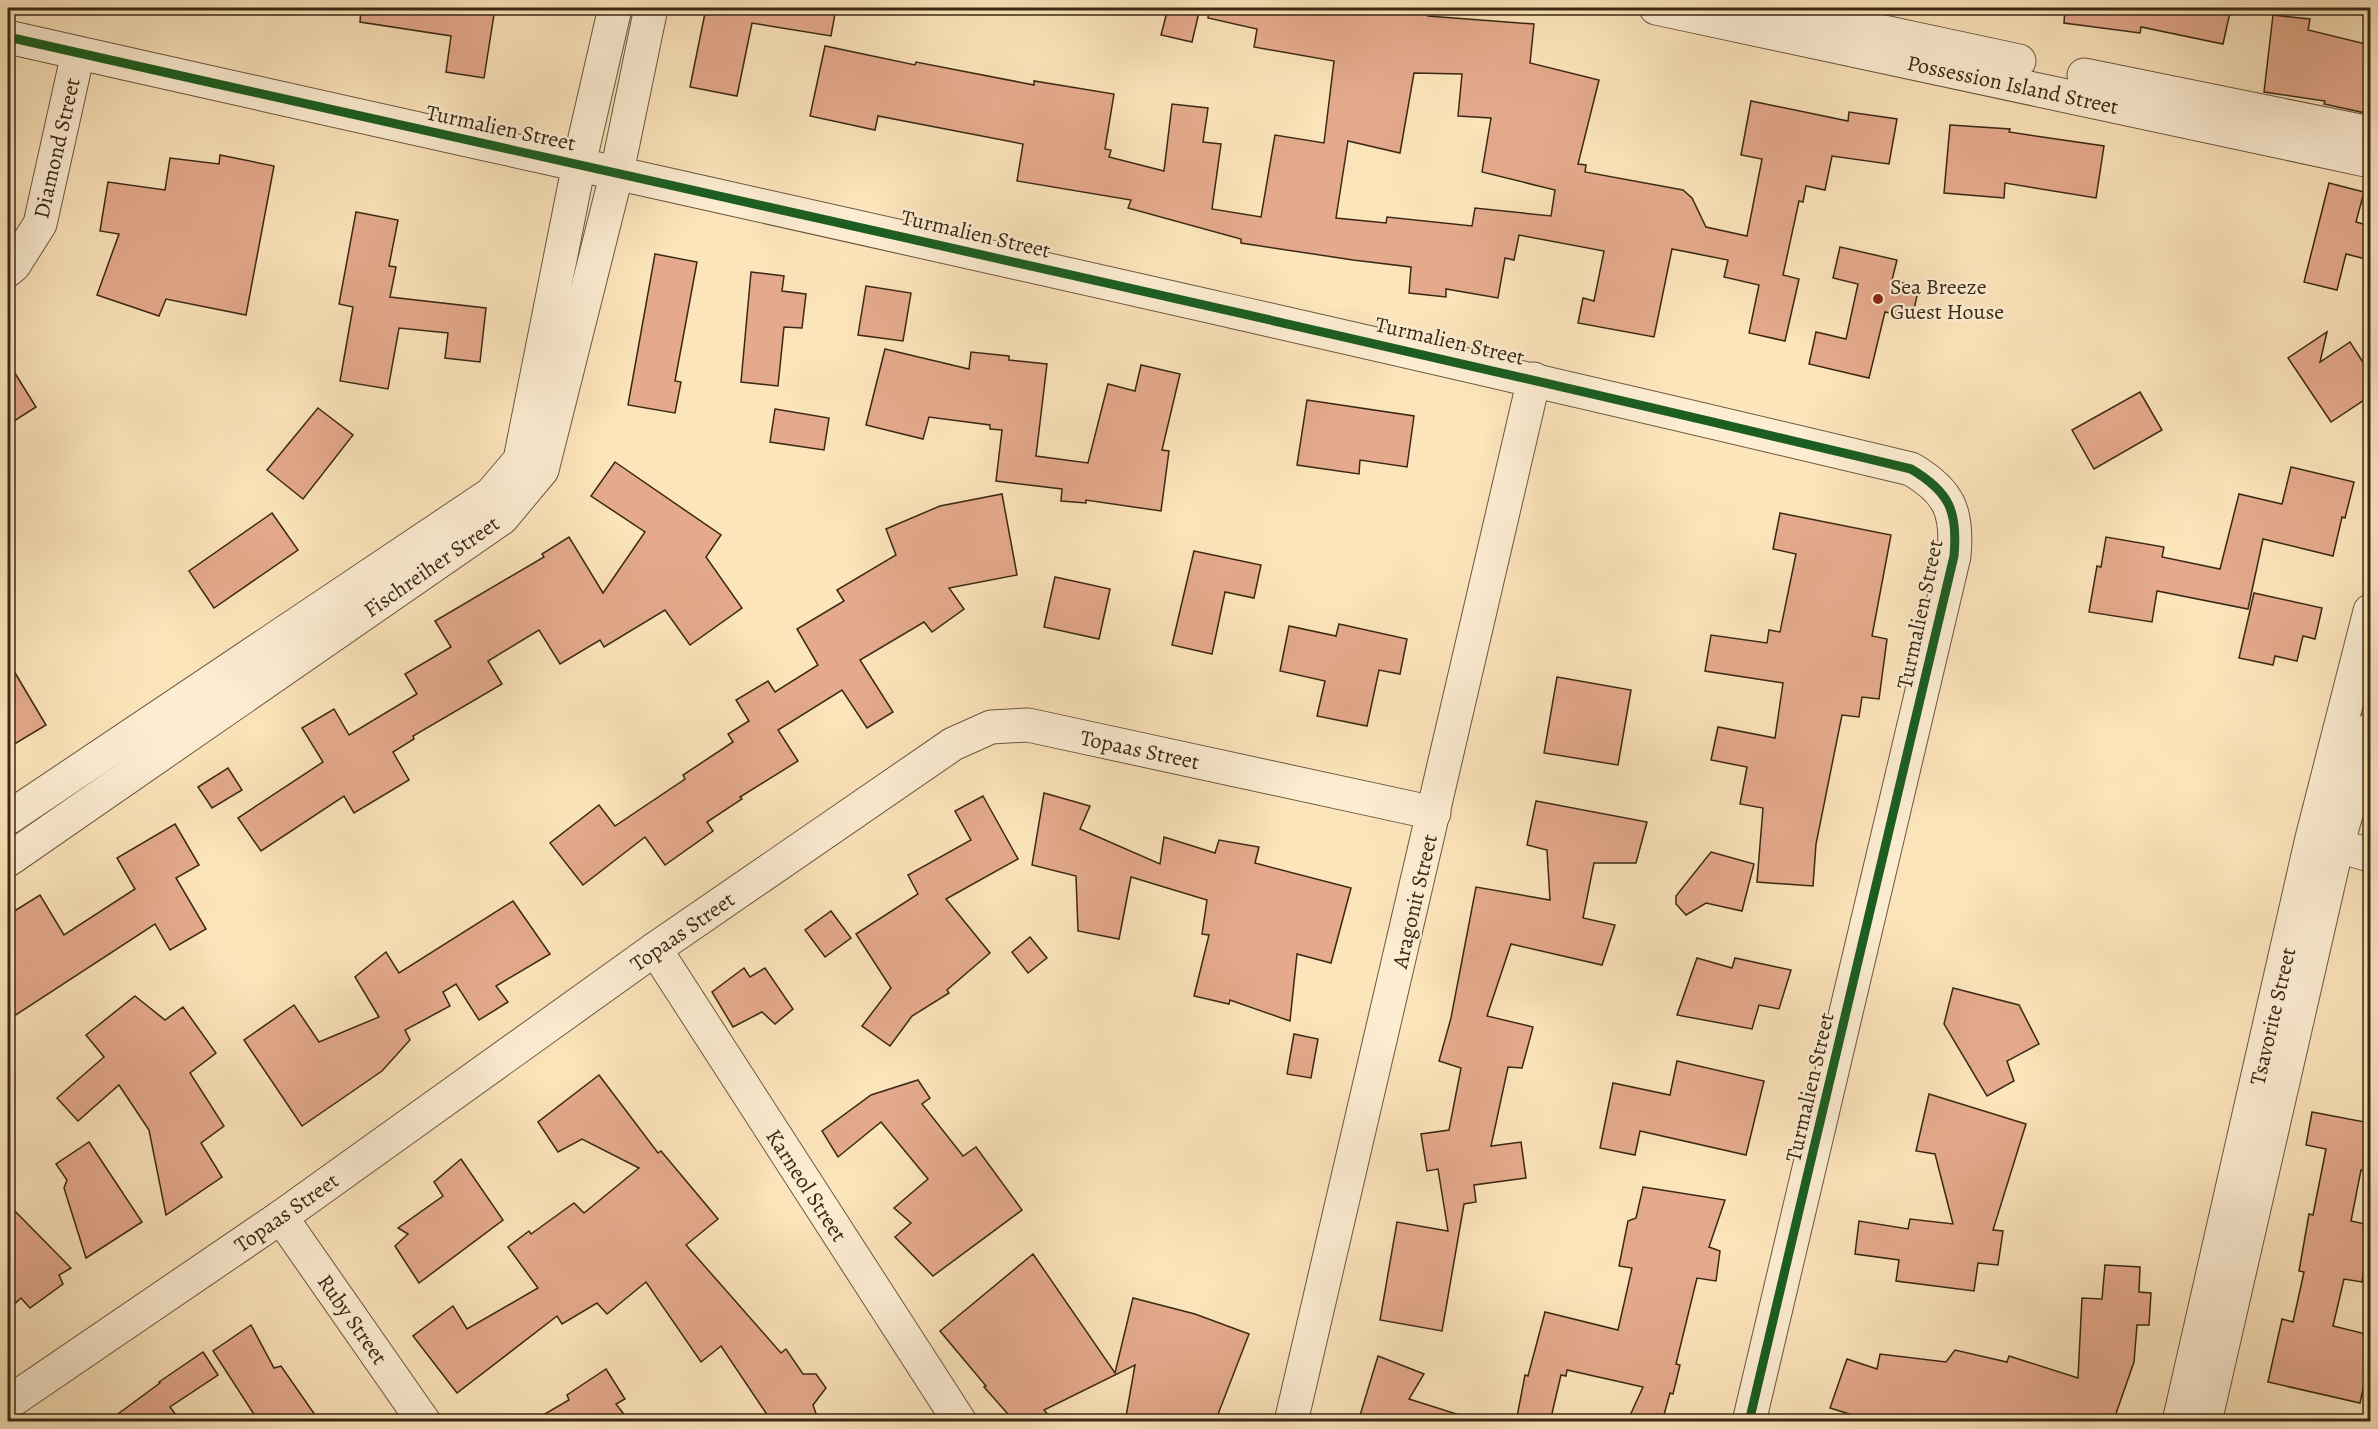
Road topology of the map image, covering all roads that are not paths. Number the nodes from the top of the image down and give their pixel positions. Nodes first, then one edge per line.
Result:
1 (615, 8) edge
2 (651, 8) edge
3 (1656, 8) edge
4 (1772, 8) edge
5 (8, 37) edge
6 (78, 53) junction
7 (2370, 133) edge
8 (2370, 162) edge
9 (579, 164) junction
10 (617, 172) junction
11 (8, 270) edge
12 (1534, 379) junction
13 (2370, 611) edge
14 (2370, 730) edge
15 (1434, 813) junction
16 (8, 818) edge
17 (2325, 842) junction
18 (2370, 855) edge
19 (8, 860) edge
20 (655, 949) junction
21 (282, 1217) junction
22 (8, 1403) edge
23 (424, 1422) edge
24 (960, 1422) edge
25 (1291, 1422) edge
26 (1749, 1422) edge
27 (2179, 1422) edge
28 (2205, 1422) edge

1 - 9 street, Fischreiher Street
2 - 10 street, Fischreiher Street
3 - 8 street, Possession Island Street
4 - 7 street, Possession Island Street
5 - 6 street, Turmalien Street
6 - 9 street, Turmalien Street
6 - 11 street, Diamond Street
9 - 10 street, Turmalien Street
9 - 16 street, Fischreiher Street
10 - 12 street, Turmalien Street
10 - 19 street, Fischreiher Street
12 - 15 street, Aragonit Street
12 - 26 street, Turmalien Street
13 - 17 street, Tsavorite Street
14 - 17 street, Tsavorite Street
15 - 20 street, Topaas Street
15 - 25 street, Aragonit Street
17 - 18 street
17 - 27 street, Tsavorite Street
17 - 28 street, Tsavorite Street
20 - 21 street, Topaas Street
20 - 24 street, Karneol Street
21 - 22 street, Topaas Street
21 - 23 street, Ruby Street

